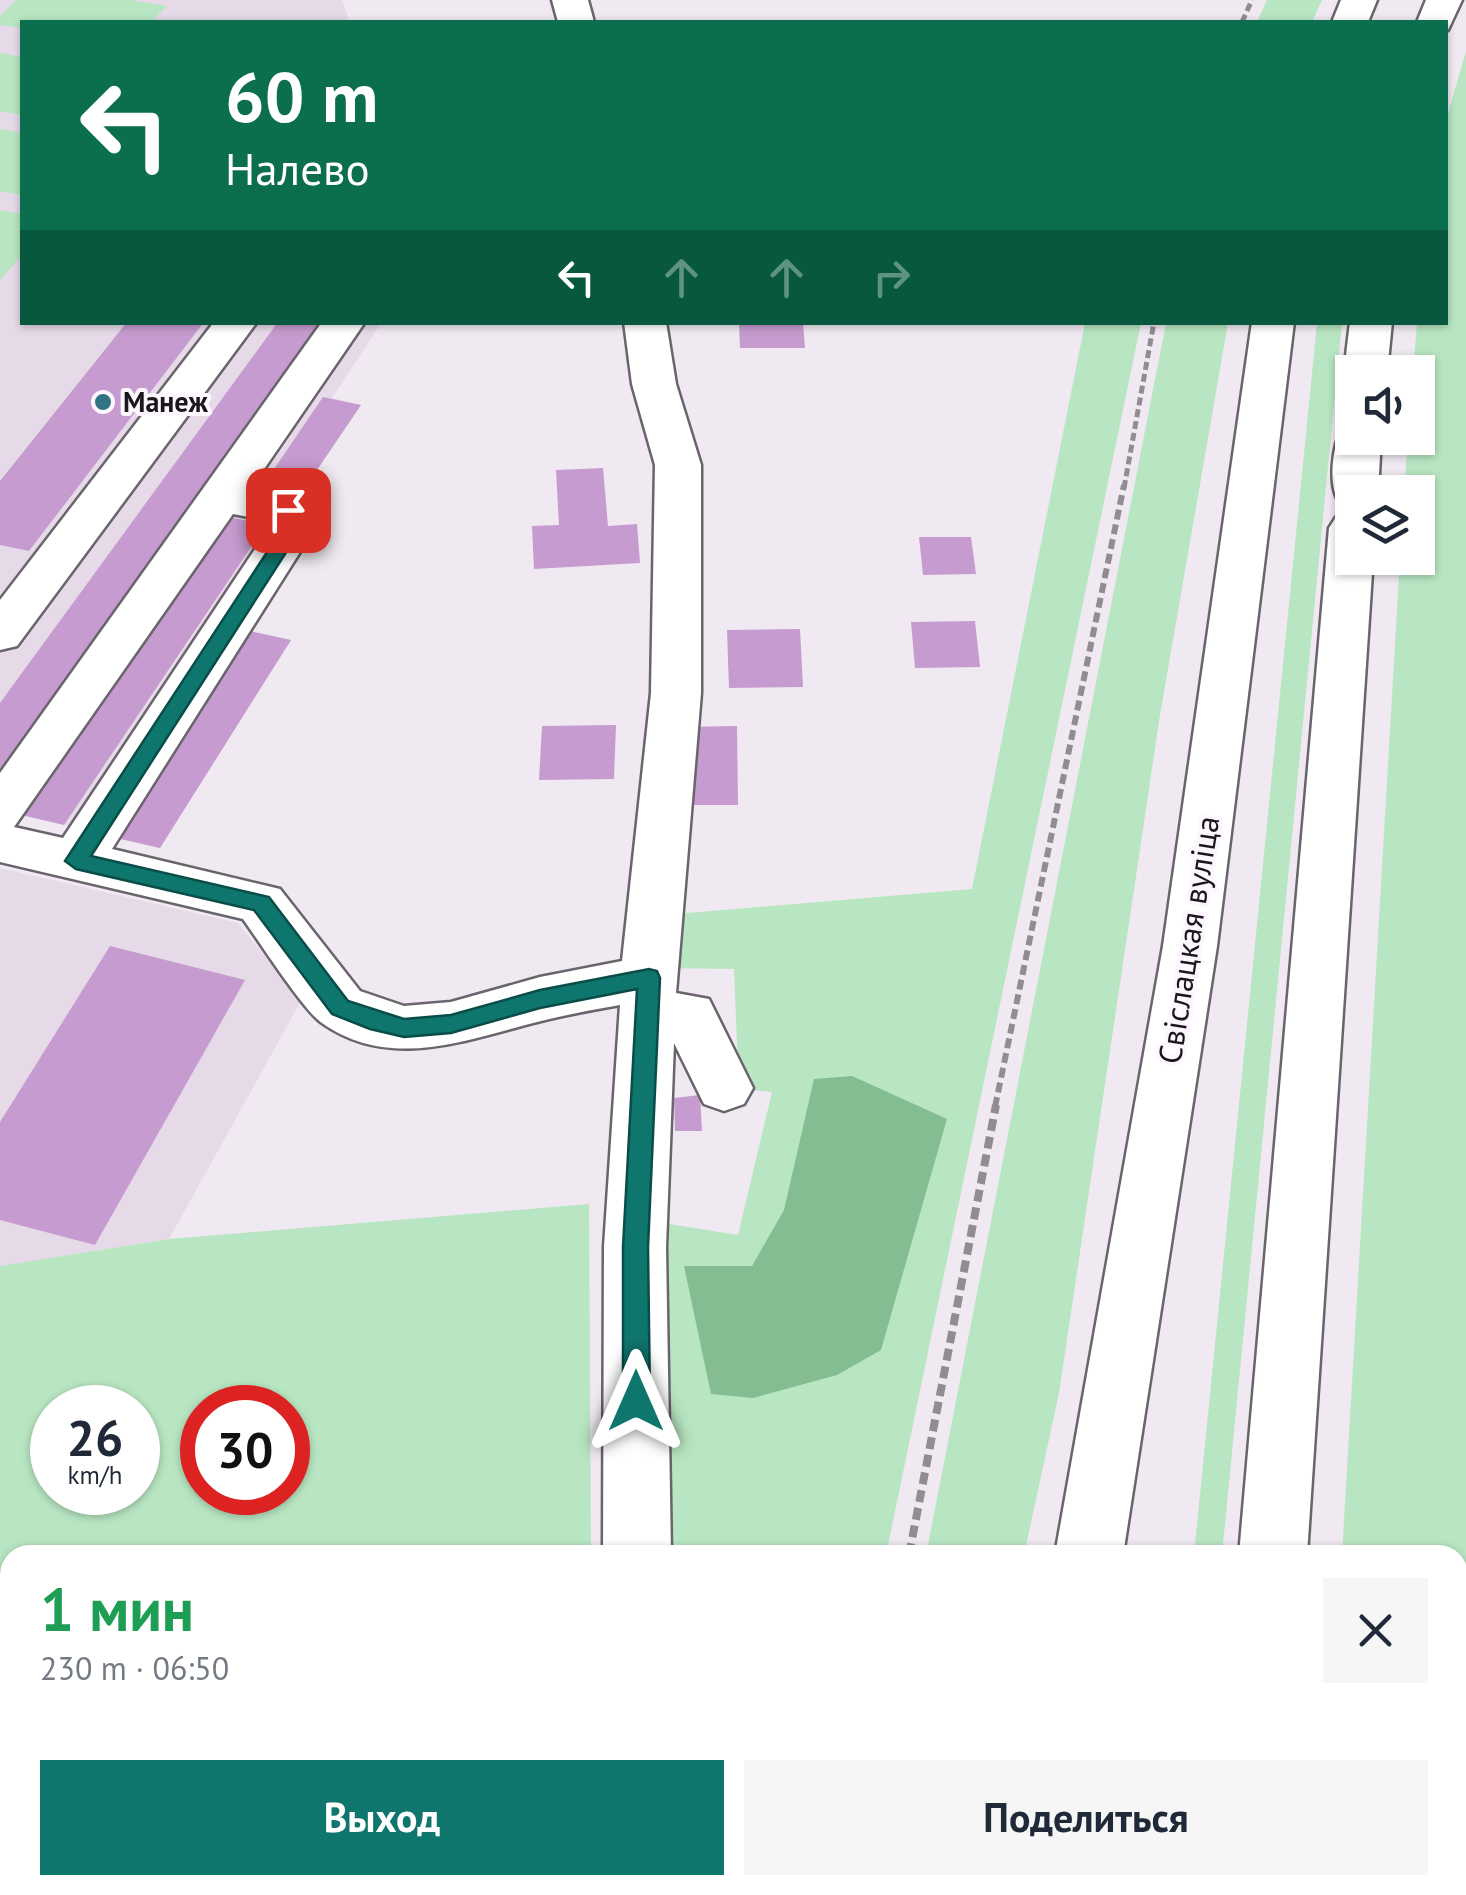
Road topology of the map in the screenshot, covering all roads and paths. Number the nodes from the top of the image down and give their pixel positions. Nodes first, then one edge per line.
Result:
1 (234, 325) edge
2 (342, 325) edge
3 (644, 325) edge
4 (1153, 325) edge
5 (1273, 325) edge
6 (1371, 325) edge
7 (1368, 355) edge
8 (220, 497) junction
9 (1348, 575) edge
10 (7, 614) edge
11 (0, 812) edge
12 (0, 844) edge
13 (76, 861) junction
14 (648, 996) junction
15 (724, 1088) dead end
16 (637, 1545) edge
17 (911, 1545) edge
18 (1091, 1545) edge
19 (1274, 1545) edge

1 - 10 main road
2 - 8 main road
3 - 14 main road
4 - 17 path
5 - 18 main road, Свіслацкая вуліца
6 - 7 main road
8 - 11 main road
8 - 13 main road
9 - 19 main road
12 - 13 main road
13 - 14 main road
14 - 15 main road
14 - 16 main road

